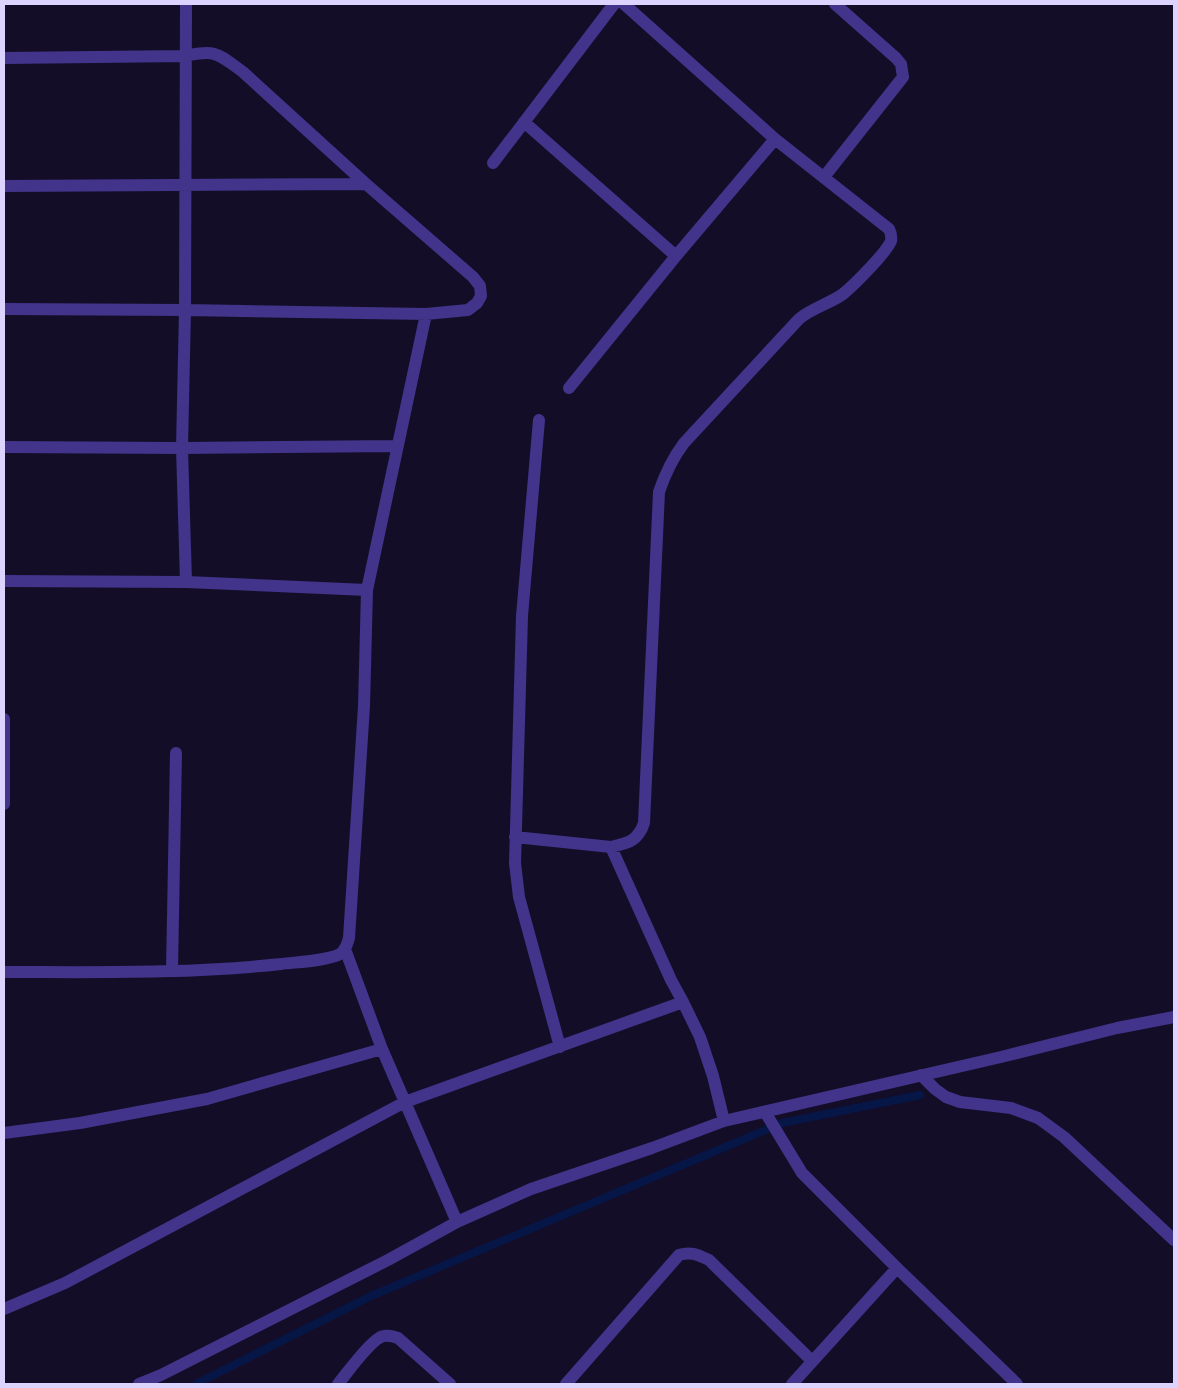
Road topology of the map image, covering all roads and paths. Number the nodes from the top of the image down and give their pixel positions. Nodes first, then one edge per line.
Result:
1 (186, 4) edge
2 (614, 4) edge
3 (624, 4) edge
4 (835, 4) edge
5 (185, 56) junction
6 (4, 58) edge
7 (524, 122) junction
8 (775, 139) junction
9 (493, 163) dead end
10 (824, 177) junction
11 (366, 184) junction
12 (185, 185) junction
13 (4, 186) edge
14 (676, 256) junction
15 (4, 309) edge
16 (185, 310) junction
17 (426, 314) junction
18 (570, 388) dead end
19 (539, 420) dead end
20 (397, 446) junction
21 (4, 447) edge
22 (182, 448) junction
23 (4, 581) edge
24 (186, 582) junction
25 (366, 590) junction
26 (4, 719) edge
27 (176, 753) dead end
28 (4, 804) edge
29 (515, 837) junction
30 (611, 847) junction
31 (345, 949) junction
32 (4, 972) edge
33 (172, 972) junction
34 (683, 1002) junction
35 (1174, 1017) edge
36 (560, 1047) junction
37 (382, 1049) junction
38 (922, 1075) junction
39 (405, 1102) junction
40 (764, 1112) junction
41 (724, 1121) junction
42 (4, 1133) edge
43 (457, 1222) junction
44 (1174, 1240) edge
45 (897, 1268) junction
46 (4, 1309) edge
47 (812, 1360) junction
48 (139, 1384) edge
49 (338, 1384) edge
50 (450, 1384) edge
51 (566, 1384) edge
52 (792, 1384) edge
53 (1016, 1384) edge

1 - 5 street
2 - 7 street
3 - 8 street
4 - 10 street
5 - 6 street
5 - 11 street
5 - 12 street
7 - 9 street
7 - 14 street
8 - 10 street
8 - 14 street
10 - 30 street
11 - 12 street
11 - 17 street
12 - 13 street
12 - 16 street
14 - 18 street
15 - 16 street
16 - 17 street
16 - 22 street
17 - 20 street
19 - 29 street
20 - 22 street
20 - 25 street
21 - 22 street
22 - 24 street
23 - 24 street
24 - 25 street
25 - 31 street
26 - 28 street
27 - 33 street
29 - 30 street
29 - 36 street
30 - 34 street
31 - 33 street
31 - 37 street
32 - 33 street
34 - 36 street
34 - 41 street
35 - 38 street
36 - 39 street
37 - 39 street
37 - 42 street
38 - 40 street
38 - 44 street
39 - 43 street
39 - 46 street
40 - 41 street
40 - 45 street
41 - 43 street
43 - 48 street
45 - 47 street
45 - 53 street
47 - 51 street
47 - 52 street
49 - 50 street

